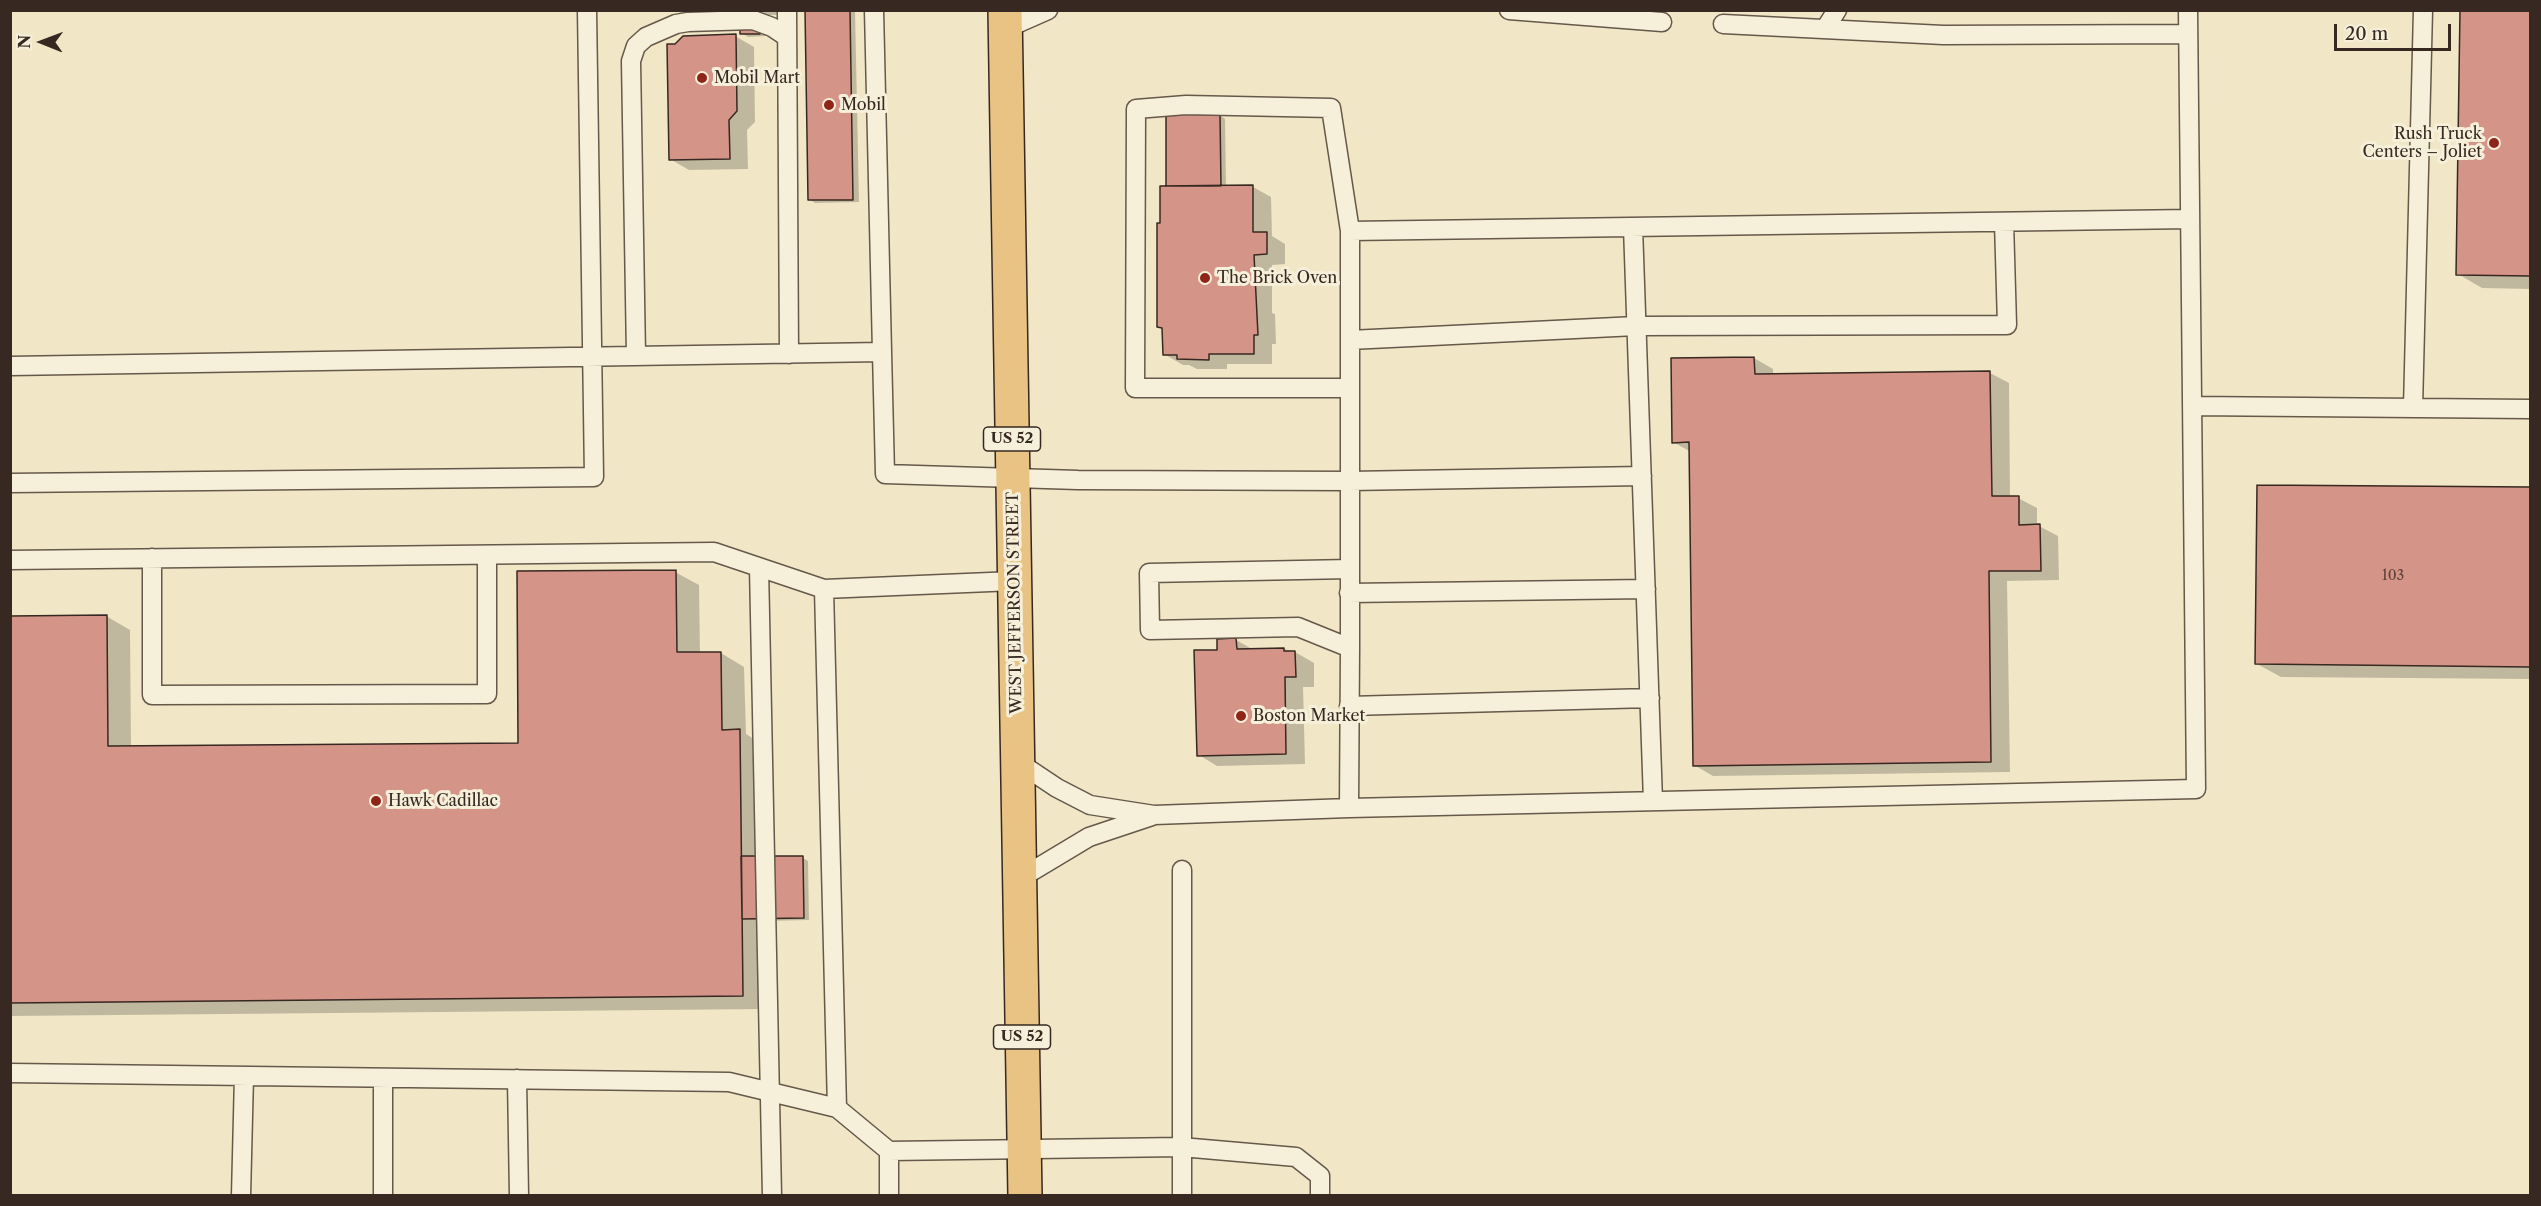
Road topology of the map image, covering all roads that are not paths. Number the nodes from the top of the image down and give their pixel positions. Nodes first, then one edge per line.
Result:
1 (587, 10) edge
2 (788, 10) edge
3 (874, 10) edge
4 (1048, 10) edge
5 (1509, 10) edge
6 (1790, 10) edge
7 (1837, 10) edge
8 (2188, 10) edge
9 (2423, 10) edge
10 (1005, 20) edge
11 (1662, 22) dead end
12 (1723, 24) dead end
13 (1802, 28) junction
14 (1825, 29) junction
15 (2188, 34) junction
16 (788, 37) junction
17 (2190, 219) junction
18 (2004, 222) junction
19 (1633, 227) junction
20 (1350, 231) junction
21 (1636, 326) junction
22 (1350, 340) junction
23 (882, 352) junction
24 (789, 354) junction
25 (636, 356) junction
26 (592, 357) junction
27 (10, 366) edge
28 (1350, 388) junction
29 (2192, 406) junction
30 (2413, 408) junction
31 (2530, 409) edge
32 (1642, 476) junction
33 (1013, 480) junction
34 (1350, 481) junction
35 (10, 483) edge
36 (487, 555) junction
37 (152, 558) junction
38 (10, 560) edge
39 (759, 567) junction
40 (1350, 569) junction
41 (1014, 581) junction
42 (824, 589) junction
43 (1646, 589) junction
44 (1350, 593) junction
45 (1350, 648) junction
46 (1650, 698) junction
47 (1350, 705) junction
48 (1018, 762) junction
49 (1653, 801) junction
50 (1349, 808) junction
51 (1154, 816) junction
52 (1182, 870) dead end
53 (1019, 879) junction
54 (10, 1072) edge
55 (244, 1076) junction
56 (383, 1078) junction
57 (517, 1079) junction
58 (770, 1092) junction
59 (837, 1108) junction
60 (1181, 1147) junction
61 (889, 1151) junction
62 (1024, 1151) junction
63 (241, 1196) edge
64 (383, 1196) edge
65 (519, 1196) edge
66 (772, 1196) edge
67 (890, 1196) edge
68 (1025, 1196) edge
69 (1182, 1196) edge
70 (1320, 1196) edge

1 - 26 lane
2 - 16 lane
3 - 23 lane
4 - 10 lane
5 - 11 lane
6 - 13 lane
7 - 14 lane
8 - 15 lane
9 - 30 lane
10 - 33 main road, WEST JEFFERSON STREET / US 52
12 - 13 lane
13 - 14 lane
14 - 15 lane
15 - 17 lane
16 - 24 lane
16 - 25 lane
17 - 18 lane
17 - 29 lane
18 - 19 lane
18 - 21 lane
19 - 20 lane
19 - 21 lane
20 - 22 lane
20 - 28 lane
21 - 22 lane
21 - 32 lane
22 - 28 lane
23 - 24 lane
23 - 33 lane
24 - 25 lane
25 - 26 lane
26 - 27 lane
26 - 35 lane
28 - 34 lane
29 - 30 lane
29 - 49 lane
30 - 31 lane
32 - 34 lane
32 - 43 lane
33 - 34 lane
33 - 41 main road, WEST JEFFERSON STREET / US 52
34 - 40 lane
36 - 37 lane
36 - 37 lane
36 - 39 lane
37 - 38 lane
39 - 42 lane
39 - 58 lane
40 - 44 lane
40 - 45 lane
41 - 42 lane
41 - 48 main road, WEST JEFFERSON STREET / US 52
42 - 59 lane
43 - 44 lane
43 - 46 lane
44 - 45 lane
45 - 47 lane
46 - 47 lane
46 - 49 lane
47 - 50 lane
48 - 51 lane
48 - 53 main road, WEST JEFFERSON STREET / US 52
49 - 50 lane
50 - 51 lane
51 - 53 lane
52 - 60 lane
53 - 62 main road, WEST JEFFERSON STREET / US 52
54 - 55 lane
55 - 56 lane
55 - 63 lane
56 - 57 lane
56 - 64 lane
57 - 58 lane
57 - 65 lane
58 - 59 lane
58 - 66 lane
59 - 61 lane
60 - 62 lane
60 - 69 lane
60 - 70 lane
61 - 62 lane
61 - 67 lane
62 - 68 main road, WEST JEFFERSON STREET / US 52

